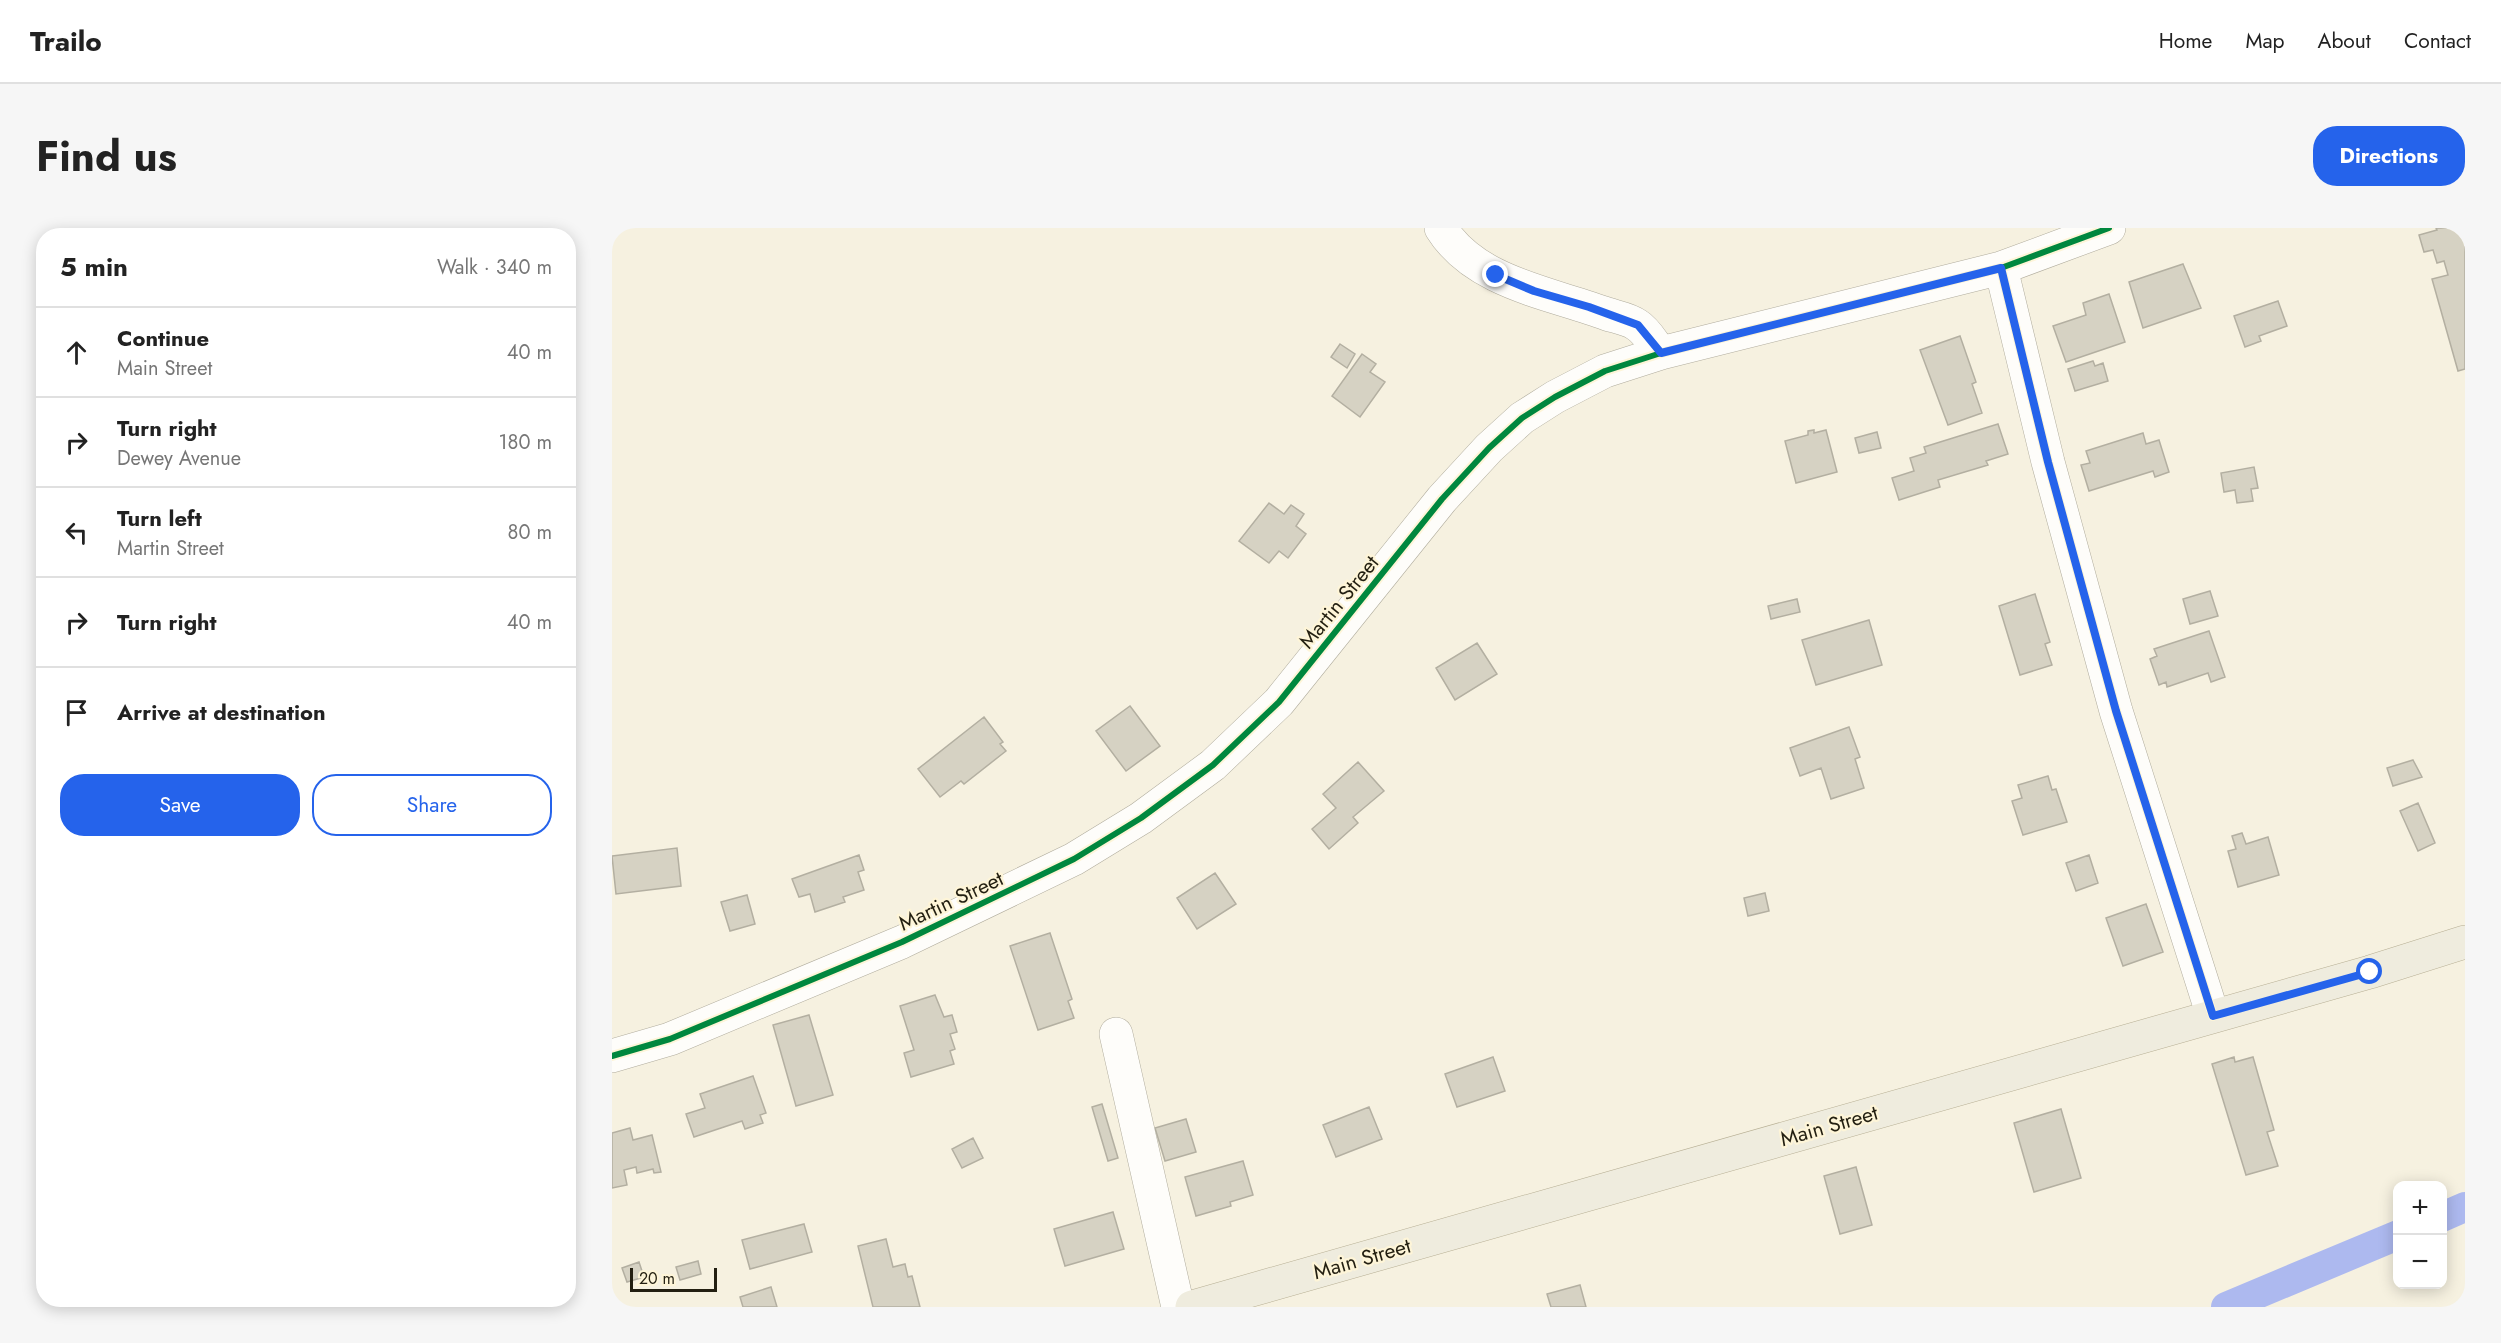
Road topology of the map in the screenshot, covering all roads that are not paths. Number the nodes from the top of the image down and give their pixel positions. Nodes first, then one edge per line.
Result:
1 (1441, 228) edge
2 (2109, 228) edge
3 (2001, 268) junction
4 (1661, 353) junction
5 (2465, 942) edge
6 (2213, 1016) junction
7 (1116, 1034) dead end
8 (612, 1056) edge
9 (1178, 1307) edge
10 (1192, 1307) edge

1 - 4 street
2 - 3 street, Martin Street
3 - 4 street, Martin Street
3 - 6 street
4 - 8 street, Martin Street
5 - 6 main road, Main Street
6 - 10 main road, Main Street
7 - 9 street

